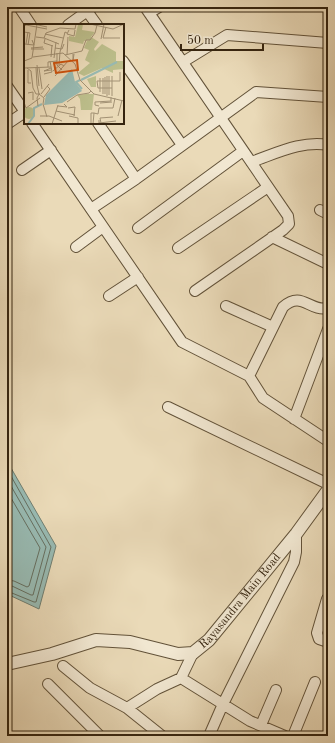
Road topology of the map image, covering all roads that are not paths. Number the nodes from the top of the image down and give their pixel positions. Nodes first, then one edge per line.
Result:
1 (19, 7) edge
2 (159, 7) edge
3 (88, 8) edge
4 (147, 10) edge
5 (30, 24) edge
6 (69, 24) edge
7 (96, 24) edge
8 (328, 43) edge
9 (124, 62) edge
10 (183, 62) junction
11 (7, 86) edge
12 (328, 98) edge
13 (24, 111) edge
14 (24, 113) edge
15 (220, 117) junction
16 (7, 124) edge
17 (33, 124) edge
18 (99, 124) edge
19 (182, 145) junction
20 (328, 145) edge
21 (51, 150) junction
22 (243, 151) junction
23 (251, 162) junction
24 (22, 170) dead end
25 (136, 179) junction
26 (268, 187) junction
27 (91, 209) junction
28 (103, 227) junction
29 (138, 228) dead end
30 (272, 237) junction
31 (76, 247) dead end
32 (178, 248) dead end
33 (328, 264) edge
34 (138, 277) junction
35 (195, 291) dead end
36 (109, 296) dead end
37 (226, 306) dead end
38 (328, 308) edge
39 (274, 327) junction
40 (328, 329) edge
41 (249, 376) junction
42 (168, 407) dead end
43 (294, 418) junction
44 (328, 441) edge
45 (328, 484) edge
46 (328, 490) edge
47 (296, 534) junction
48 (328, 599) edge
49 (328, 642) edge
50 (193, 653) junction
51 (7, 664) edge
52 (63, 666) dead end
53 (180, 678) junction
54 (314, 682) dead end
55 (48, 684) dead end
56 (276, 690) dead end
57 (223, 704) junction
58 (127, 708) junction
59 (261, 725) junction
60 (100, 736) edge
61 (162, 736) edge
62 (209, 736) edge
63 (285, 736) edge
64 (293, 736) edge

1 - 5 street
2 - 4 street
3 - 6 street
3 - 7 street
4 - 10 street
8 - 10 street
9 - 19 street
10 - 15 street
11 - 13 street
12 - 15 street
14 - 16 street
15 - 19 street
15 - 22 street
17 - 21 street
18 - 25 street
19 - 25 street
20 - 23 street
21 - 24 street
21 - 27 street
22 - 23 street
22 - 29 street
23 - 26 street
25 - 27 street
26 - 30 street
26 - 32 street
27 - 28 street
28 - 31 street
28 - 34 street
30 - 33 street
30 - 35 street
34 - 36 street
34 - 41 street
37 - 39 street
38 - 39 street
39 - 41 street
40 - 43 street
41 - 43 street
42 - 45 street
43 - 44 street
46 - 47 street, Rayasandra Main Road
47 - 50 street, Rayasandra Main Road
47 - 57 street
48 - 49 street
50 - 51 street, Rayasandra Main Road
50 - 53 street
52 - 58 street
53 - 57 street
53 - 58 street
54 - 64 street
55 - 60 street
56 - 59 street
57 - 59 street
57 - 62 street
58 - 61 street
59 - 63 street

